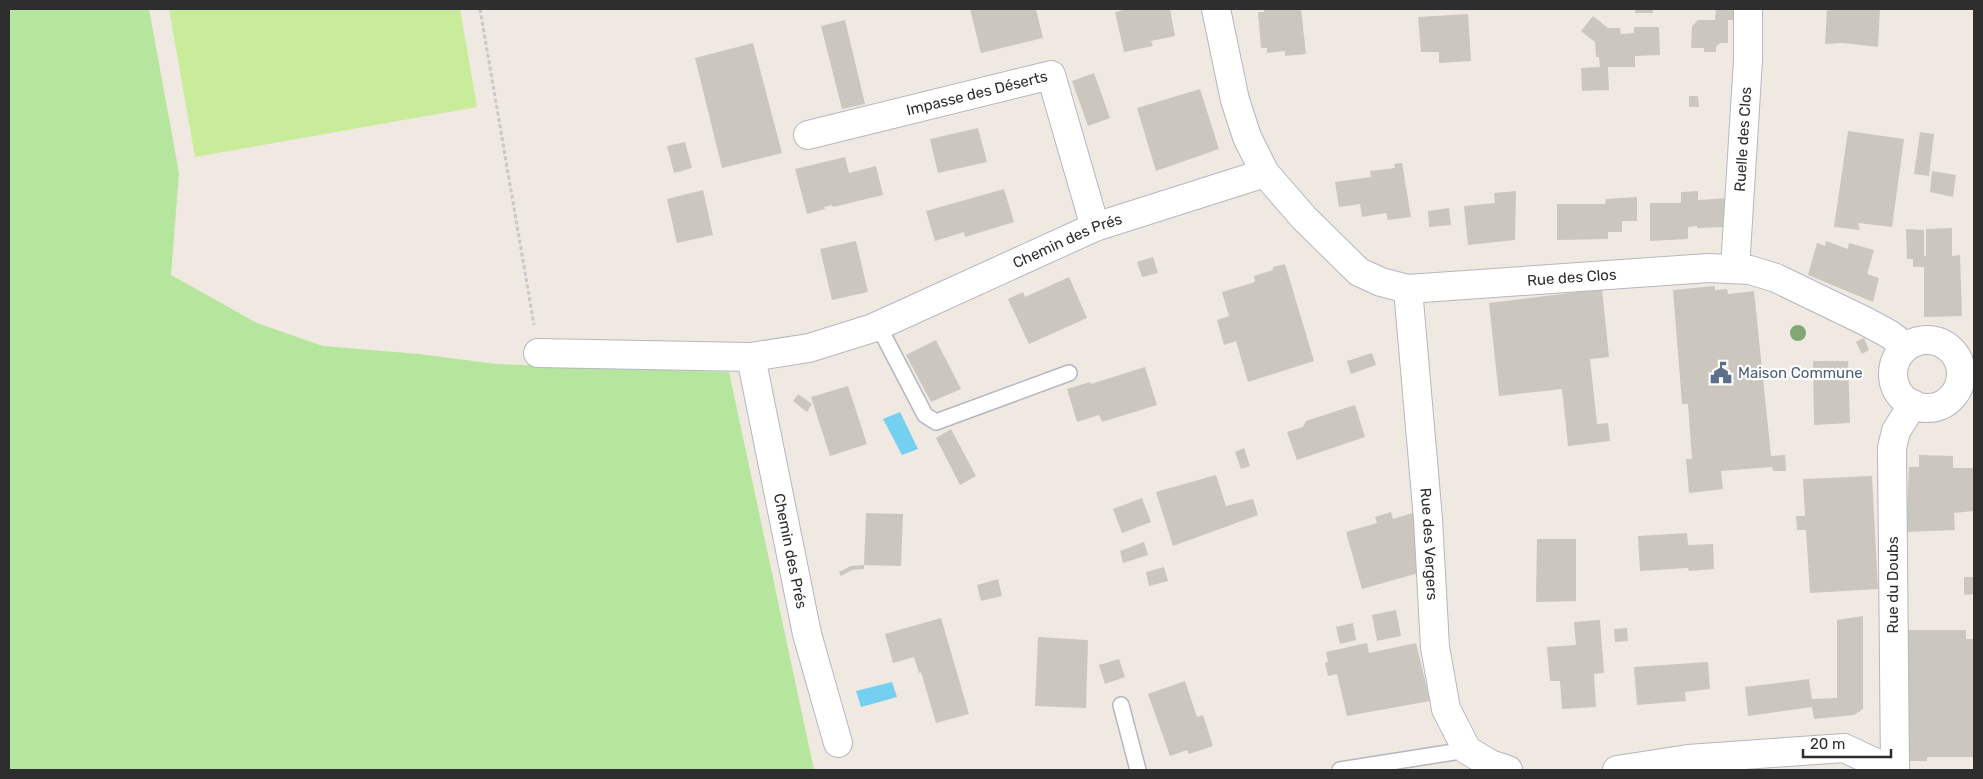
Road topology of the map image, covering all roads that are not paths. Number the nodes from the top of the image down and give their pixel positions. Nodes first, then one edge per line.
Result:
1 (1216, 9) edge
2 (1748, 9) edge
3 (808, 135) dead end
4 (1265, 173) junction
5 (1095, 227) junction
6 (1735, 269) junction
7 (1408, 289) junction
8 (878, 325) junction
9 (1906, 348) junction
10 (538, 353) road end
11 (751, 357) junction
12 (1967, 365) edge
13 (1069, 373) dead end
14 (1913, 404) junction
15 (1120, 705) dead end
16 (838, 743) dead end
17 (1486, 764) edge
18 (1138, 770) edge
19 (1340, 770) edge
20 (1617, 770) edge
21 (1893, 770) edge

1 - 4 street, Rue des Clos
2 - 6 street, Ruelle des Clos
3 - 5 street, Impasse des Déserts
4 - 5 street, Chemin des Prés
4 - 7 street, Rue des Clos
5 - 8 street, Chemin des Prés
6 - 7 street, Rue des Clos
6 - 9 street, Rue des Clos
7 - 17 street, Rue des Vergers
8 - 11 street, Chemin des Prés
8 - 13 lane
9 - 12 street
9 - 14 street
10 - 11 street, Chemin des Prés
11 - 16 street, Chemin des Prés
12 - 14 street
14 - 21 street, Rue du Doubs
15 - 18 lane
17 - 19 lane
20 - 21 street

